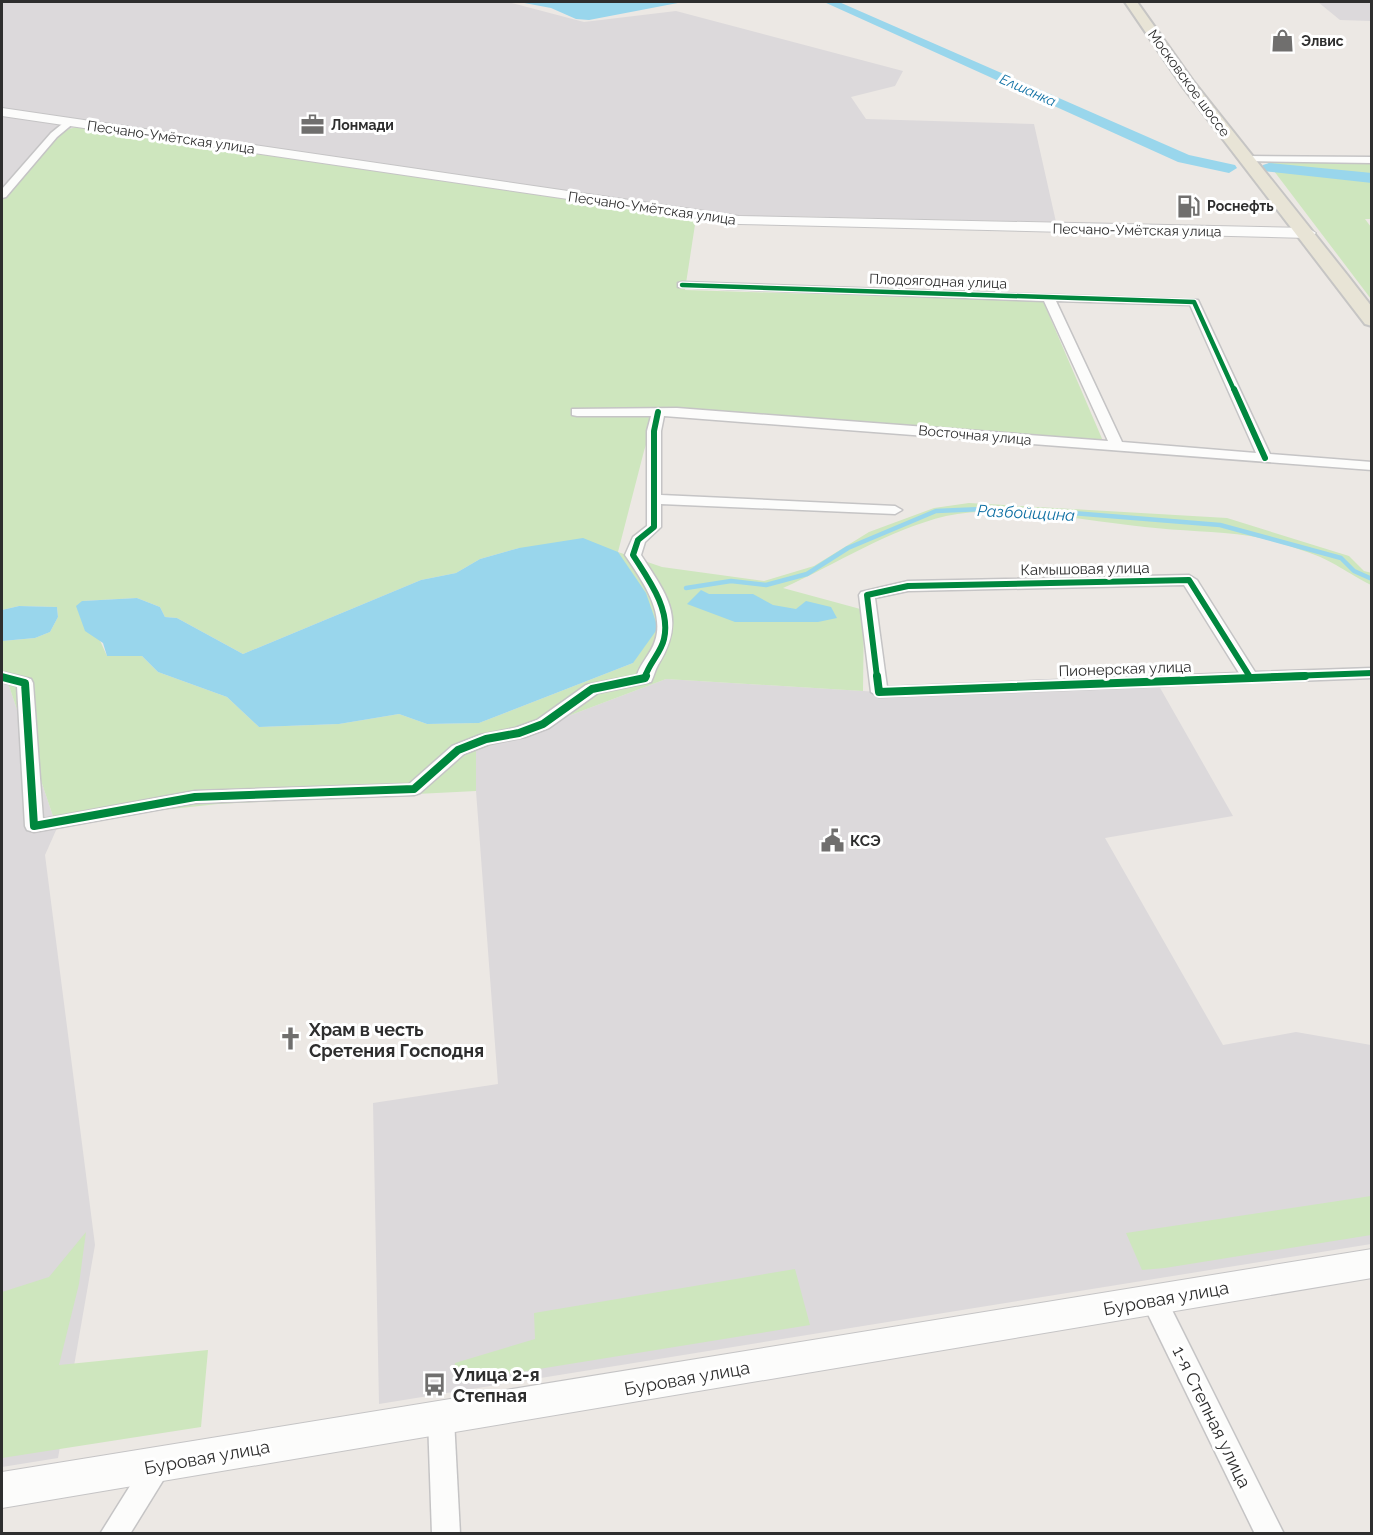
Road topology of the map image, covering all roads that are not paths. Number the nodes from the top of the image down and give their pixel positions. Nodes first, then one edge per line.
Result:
1 (1131, 2) edge
2 (2, 112) edge
3 (70, 122) junction
4 (1371, 160) edge
5 (1250, 164) junction
6 (2, 195) edge
7 (1308, 233) junction
8 (682, 285) dead end
9 (1049, 299) junction
10 (1371, 320) edge
11 (577, 412) dead end
12 (658, 412) junction
13 (1117, 447) junction
14 (1265, 458) junction
15 (1371, 466) edge
16 (656, 499) junction
17 (895, 510) dead end
18 (1371, 673) edge
19 (2, 677) edge
20 (1250, 677) junction
21 (879, 692) joint
22 (1371, 1263) edge
23 (1154, 1300) junction
24 (441, 1419) junction
25 (158, 1466) junction
26 (2, 1490) edge
27 (114, 1533) edge
28 (446, 1533) edge
29 (1270, 1533) edge

1 - 5 main road, Московское шоссе
2 - 3 main road, Песчано-Умётская улица
3 - 6 street
3 - 7 main road, Песчано-Умётская улица
4 - 5 street
5 - 7 main road, Московское шоссе
7 - 10 main road, Московское шоссе
8 - 9 street, Плодоягодная улица
9 - 13 street
9 - 14 street, Плодоягодная улица
11 - 12 street, Восточная улица
12 - 13 street, Восточная улица
12 - 16 street
13 - 14 street, Восточная улица
14 - 15 street, Восточная улица
16 - 17 street
16 - 19 street
18 - 20 street, Пионерская улица
20 - 21 street, Пионерская улица
20 - 21 street, Камышовая улица
22 - 23 main road, Буровая улица
23 - 24 main road, Буровая улица
23 - 29 street, 1-я Степная улица
24 - 25 main road, Буровая улица
24 - 28 street
25 - 26 main road, Буровая улица
25 - 27 street

